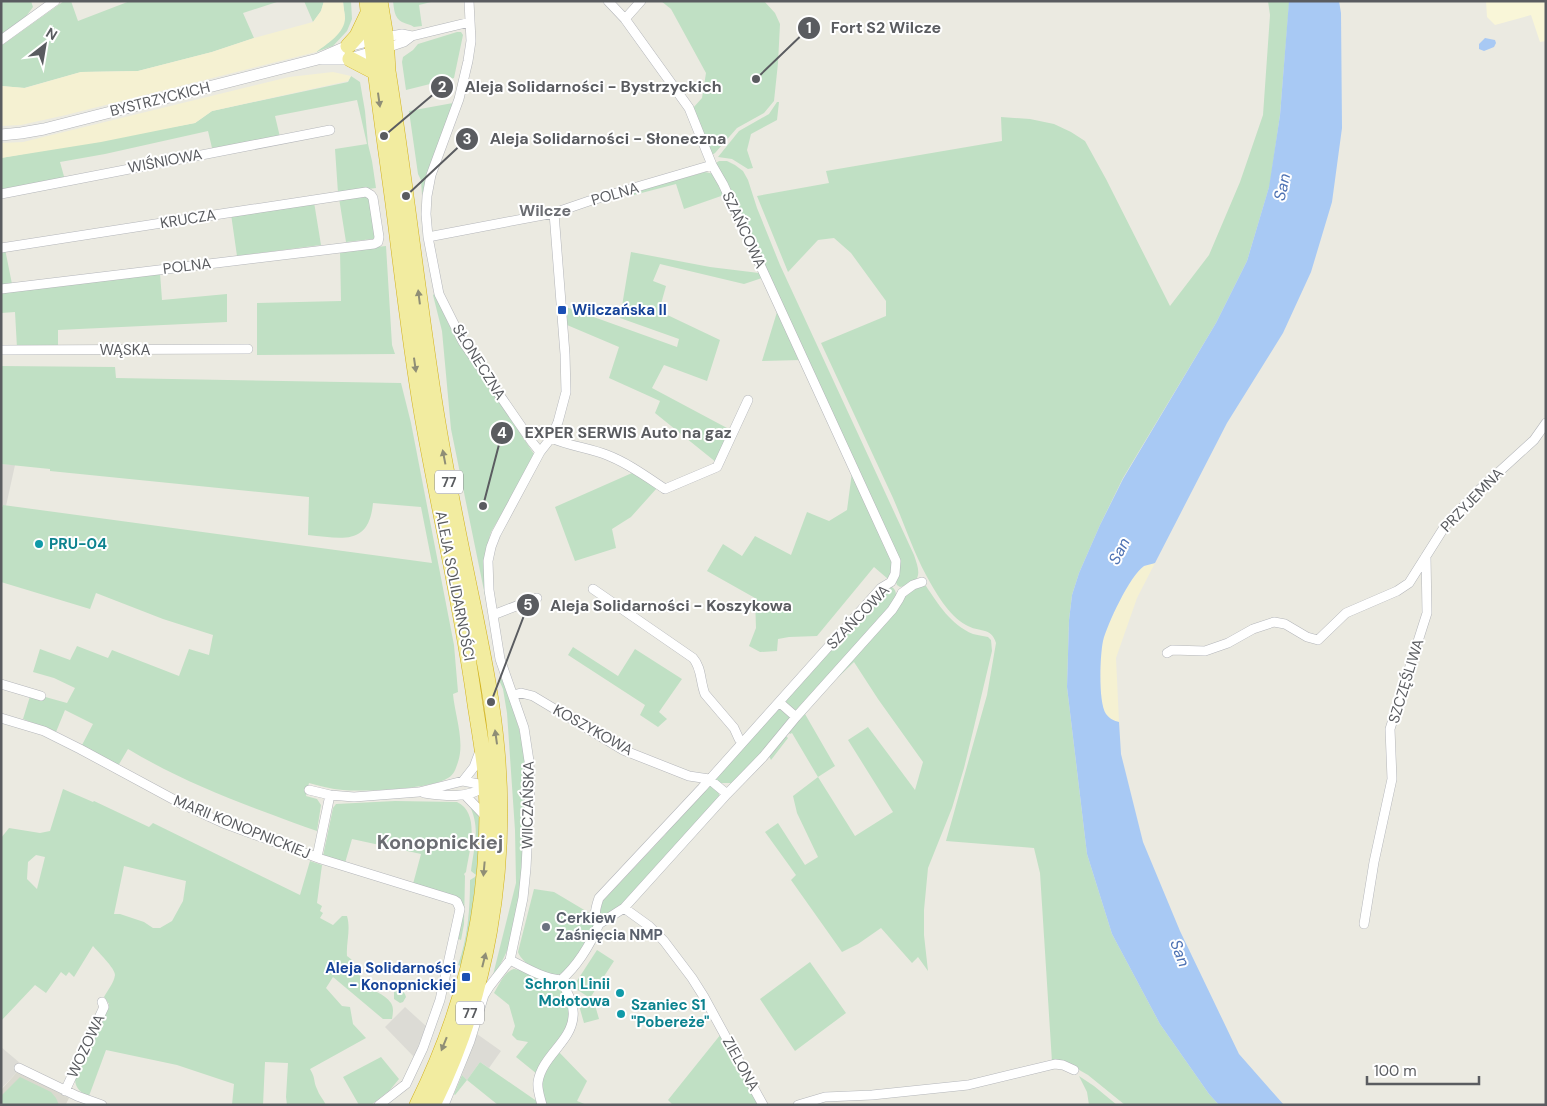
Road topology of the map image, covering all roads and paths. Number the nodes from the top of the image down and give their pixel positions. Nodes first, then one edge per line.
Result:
1 (55, 1) edge
2 (380, 1) edge
3 (469, 1) edge
4 (608, 1) edge
5 (641, 1) edge
6 (368, 7) edge
7 (625, 19) junction
8 (470, 22) junction
9 (1, 40) edge
10 (379, 44) junction
11 (349, 52) junction
12 (375, 72) junction
13 (330, 130) dead end
14 (1, 134) edge
15 (712, 166) junction
16 (1, 194) edge
17 (554, 213) junction
18 (428, 238) junction
19 (374, 244) joint
20 (1, 248) edge
21 (1, 289) edge
22 (248, 349) dead end
23 (1, 350) edge
24 (748, 400) dead end
25 (1546, 423) edge
26 (551, 438) junction
27 (540, 452) junction
28 (1426, 556) junction
29 (891, 582) junction
30 (922, 582) dead end
31 (593, 589) dead end
32 (902, 592) junction
33 (537, 598) dead end
34 (493, 615) junction
35 (1167, 653) dead end
36 (1, 684) edge
37 (513, 695) junction
38 (41, 696) dead end
39 (779, 702) junction
40 (796, 717) junction
41 (1, 718) edge
42 (743, 742) junction
43 (481, 749) junction
44 (709, 780) junction
45 (464, 781) junction
46 (493, 786) junction
47 (309, 790) dead end
48 (419, 792) junction
49 (727, 794) junction
50 (330, 795) junction
51 (465, 795) junction
52 (487, 818) junction
53 (317, 857) junction
54 (624, 908) junction
55 (599, 924) junction
56 (1364, 924) dead end
57 (510, 960) junction
58 (561, 980) junction
59 (102, 1002) dead end
60 (19, 1068) dead end
61 (1074, 1070) dead end
62 (65, 1090) junction
63 (102, 1105) edge
64 (379, 1105) edge
65 (417, 1105) edge
66 (433, 1105) edge
67 (444, 1105) edge
68 (542, 1105) edge
69 (763, 1105) edge
70 (798, 1105) edge

1 - 9 street
2 - 10 highway, ALEJA SOLIDARNOŚCI / 77
3 - 8 street, SŁONECZNA
4 - 7 street, SZAŃCOWA
5 - 7 street
6 - 10 highway, ALEJA SOLIDARNOŚCI / 77
6 - 11 highway
7 - 15 street, SZAŃCOWA
8 - 10 street
8 - 18 street, SŁONECZNA
10 - 11 street, BYSTRZYCKICH
10 - 12 highway, ALEJA SOLIDARNOŚCI / 77
46 -> 10 highway, ALEJA SOLIDARNOŚCI / 77
11 - 12 highway
11 - 14 street, BYSTRZYCKICH
12 -> 43 highway, ALEJA SOLIDARNOŚCI / 77
13 - 16 street, WIŚNIOWA
15 - 17 street, POLNA
15 - 29 street, SZAŃCOWA
17 - 18 street, POLNA
17 - 26 street, WIICZAŃSKA
18 - 27 street, SŁONECZNA
19 - 20 street, KRUCZA
19 - 21 street, POLNA
22 - 23 street, WĄSKA
24 - 26 street
25 - 28 street, PRZYJEMNA
26 - 27 street, WIICZAŃSKA
27 - 34 street, WIICZAŃSKA
28 - 35 street, PRZYJEMNA
28 - 56 street, SZCZĘŚLIWA
29 - 32 street
29 - 39 street, SZAŃCOWA
30 - 32 street
31 - 42 street
32 - 40 street, SZAŃCOWA
33 - 34 street
34 - 37 street, WIICZAŃSKA
36 - 38 street
37 - 44 street, KOSZYKOWA
37 - 57 street, WIICZAŃSKA
39 - 40 street
39 - 42 street, SZAŃCOWA
40 - 49 street, SZAŃCOWA
41 - 53 street, MARII KONOPNICKIEJ
42 - 44 street, SZAŃCOWA
43 - 45 street
43 - 46 highway, ALEJA SOLIDARNOŚCI / 77
44 - 49 street, KOSZYKOWA
44 - 55 street, SZAŃCOWA
45 - 46 street
45 - 48 street
46 - 51 street
46 - 52 highway, ALEJA SOLIDARNOŚCI / 77
66 -> 46 highway, ALEJA SOLIDARNOŚCI / 77
47 - 50 street
48 - 50 street
48 - 51 street
49 - 54 street, SZAŃCOWA
50 - 53 street
51 - 52 street
52 -> 65 highway, ALEJA SOLIDARNOŚCI / 77
53 - 64 street, MARII KONOPNICKIEJ
54 - 55 street
54 - 69 street, ZIELONA
55 - 58 street, SZAŃCOWA
57 - 58 street
57 - 67 street, WIICZAŃSKA
58 - 68 street
59 - 62 street, WOZOWA
60 - 62 street
61 - 70 street
62 - 63 street

